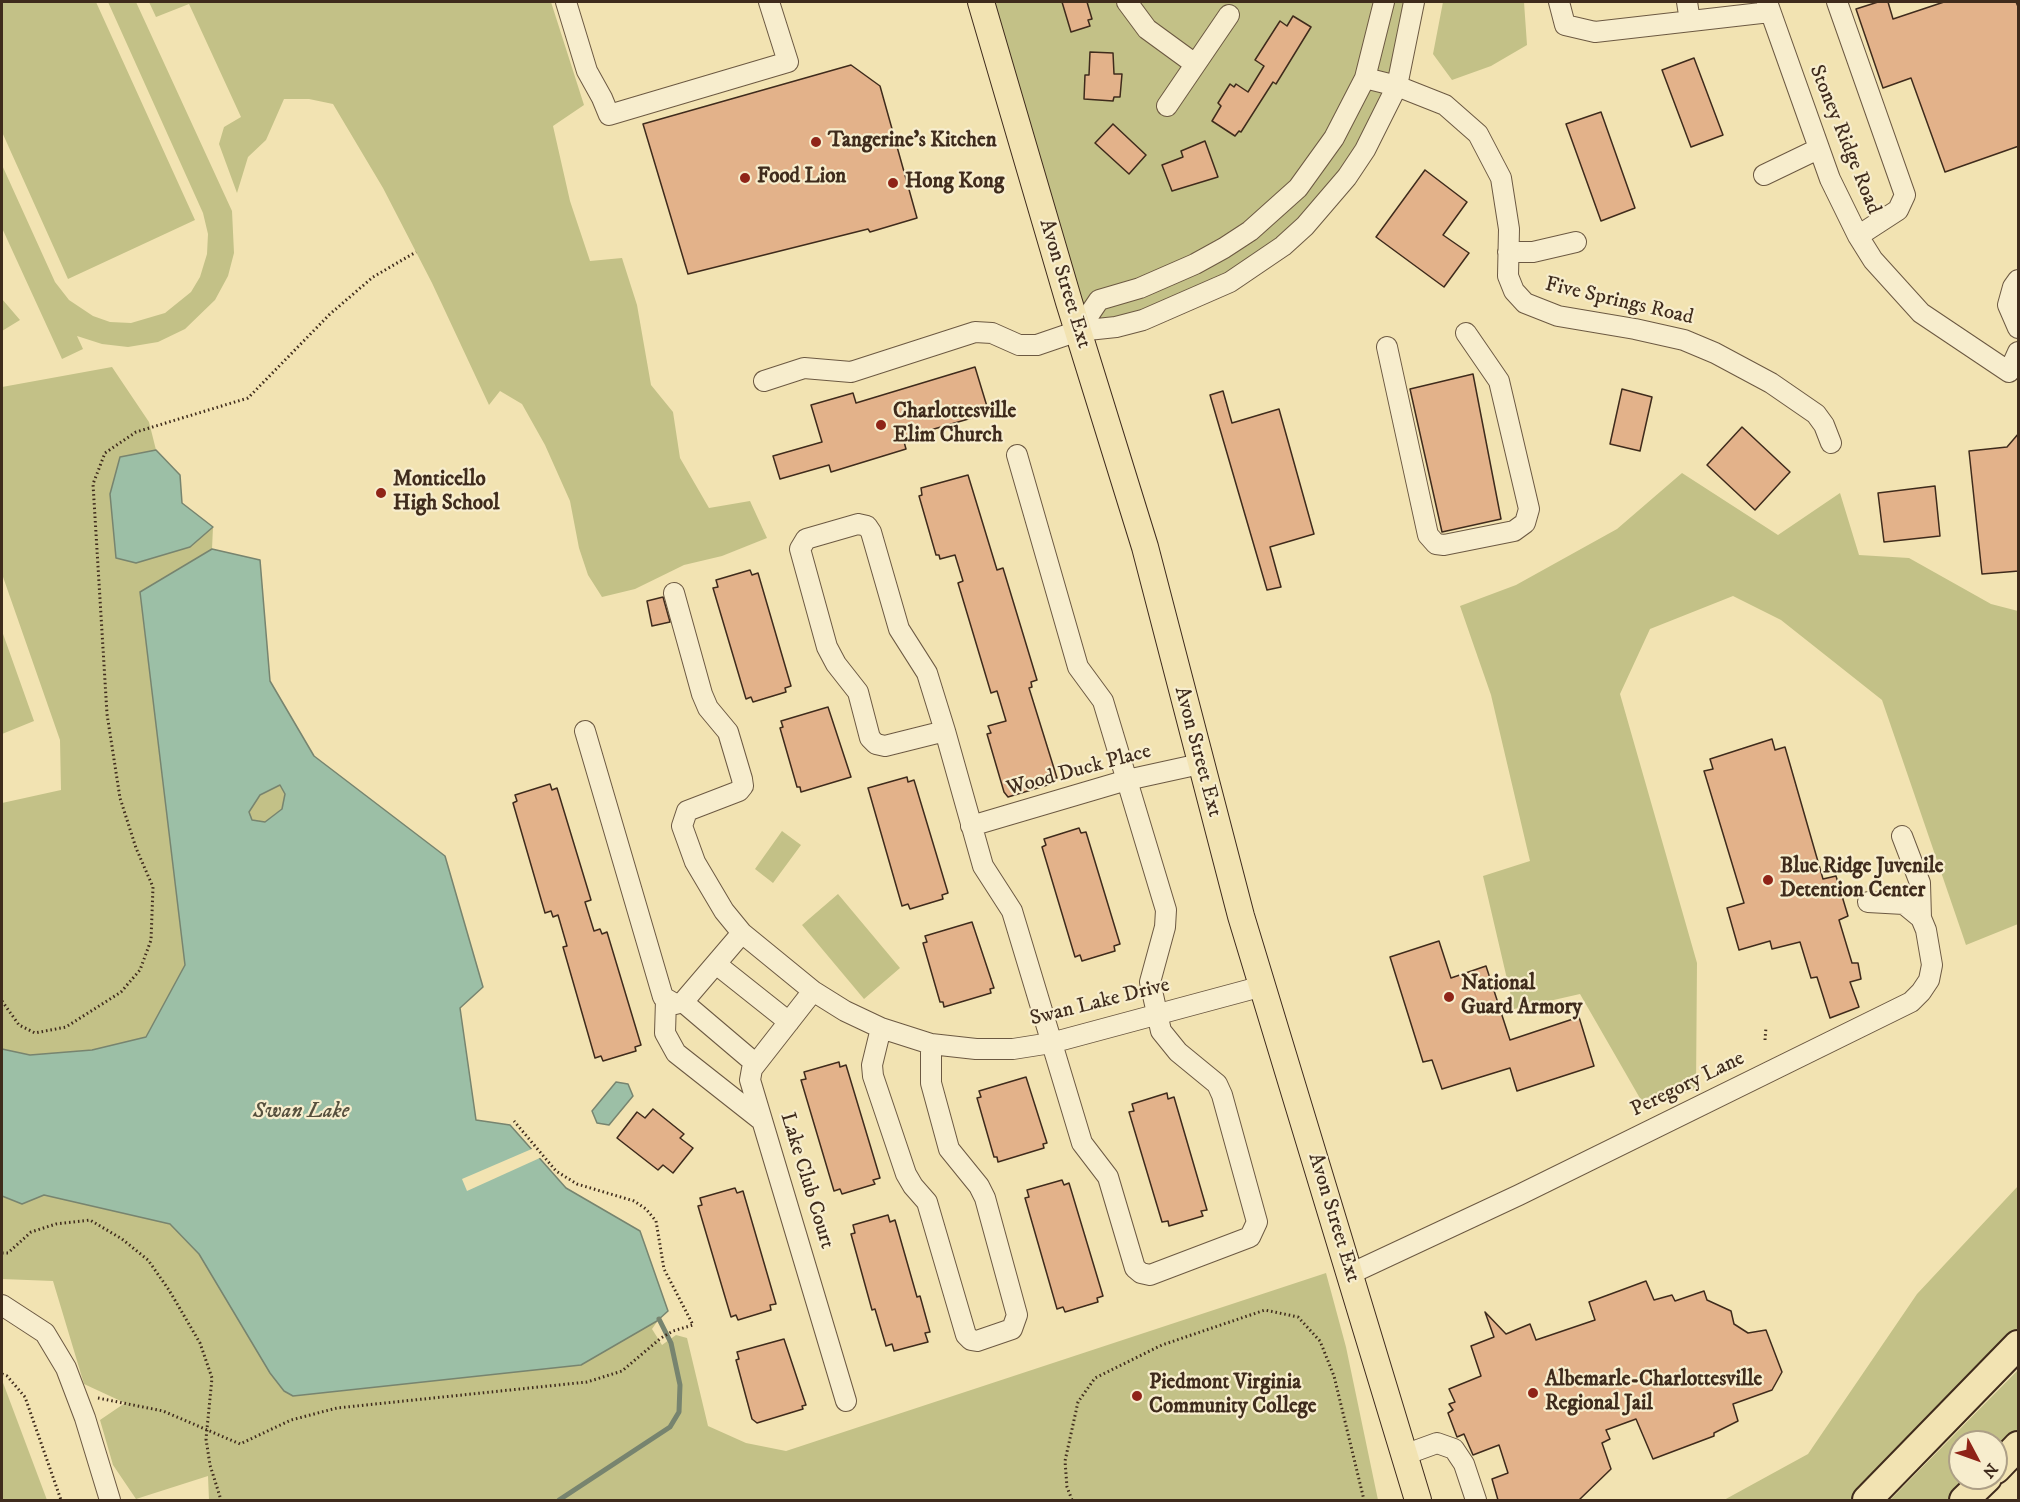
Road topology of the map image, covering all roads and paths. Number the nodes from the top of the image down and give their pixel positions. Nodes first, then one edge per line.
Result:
1 (566, 2) edge
2 (769, 2) edge
3 (981, 2) edge
4 (1127, 2) edge
5 (1384, 2) edge
6 (1414, 2) edge
7 (1559, 2) edge
8 (1687, 2) edge
9 (1837, 2) edge
10 (1769, 7) edge
11 (1229, 15) dead end
12 (1690, 21) junction
13 (1195, 64) junction
14 (1365, 78) junction
15 (1397, 86) junction
16 (1167, 106) dead end
17 (1818, 149) junction
18 (1764, 175) dead end
19 (1858, 236) junction
20 (1576, 242) dead end
21 (416, 252) dead end
22 (1508, 252) junction
23 (2019, 280) edge
24 (2019, 327) edge
25 (1078, 330) junction
26 (1466, 333) dead end
27 (1387, 347) dead end
28 (2019, 352) edge
29 (764, 381) dead end
30 (1831, 443) dead end
31 (1017, 455) dead end
32 (674, 593) dead end
33 (585, 731) dead end
34 (945, 731) junction
35 (1200, 764) junction
36 (1127, 780) junction
37 (971, 826) junction
38 (1902, 836) dead end
39 (1868, 902) dead end
40 (1921, 918) junction
41 (742, 933) junction
42 (716, 964) junction
43 (1263, 986) junction
44 (813, 991) junction
45 (2, 1001) edge
46 (675, 1001) junction
47 (1156, 1013) junction
48 (789, 1022) junction
49 (1766, 1027) dead end
50 (881, 1028) junction
51 (1765, 1040) dead end
52 (1051, 1043) junction
53 (932, 1044) junction
54 (756, 1064) junction
55 (761, 1120) junction
56 (514, 1121) dead end
57 (2, 1252) edge
58 (1350, 1274) junction
59 (2, 1305) edge
60 (2019, 1345) edge
61 (2, 1374) edge
62 (75, 1393) junction
63 (846, 1401) dead end
64 (207, 1430) junction
65 (2019, 1446) edge
66 (1404, 1455) junction
67 (2008, 1457) edge
68 (61, 1500) edge
69 (110, 1500) edge
70 (221, 1500) edge
71 (1072, 1500) edge
72 (1364, 1500) edge
73 (1418, 1500) edge
74 (1476, 1500) edge
75 (1867, 1500) edge

1 - 2 street
3 - 25 main road, Avon Street Ext
4 - 13 street
5 - 14 street
6 - 15 street
7 - 12 street
8 - 12 street
9 - 19 street
10 - 12 street
10 - 17 street, Stoney Ridge Road
11 - 13 street
13 - 16 street
14 - 15 street, Five Springs Road
14 - 25 street
15 - 22 street, Five Springs Road
15 - 25 street
17 - 18 street
17 - 19 street, Stoney Ridge Road
19 - 28 street, Stoney Ridge Road
20 - 22 street
21 - 45 path
22 - 30 street, Five Springs Road
23 - 24 street
25 - 29 street
25 - 35 main road, Avon Street Ext
26 - 27 street
31 - 36 street
32 - 41 street, Swan Lake Drive
33 - 46 street
34 - 34 street
34 - 37 street
35 - 36 street, Wood Duck Place
35 - 43 main road, Avon Street Ext
36 - 37 street, Wood Duck Place
36 - 47 street
37 - 52 street
38 - 40 street, Peregory Lane
39 - 40 street
40 - 58 street, Peregory Lane
41 - 42 street
41 - 44 street, Swan Lake Drive
42 - 46 street
42 - 48 street
43 - 47 street, Swan Lake Drive
43 - 58 main road, Avon Street Ext
44 - 48 street
44 - 50 street, Swan Lake Drive
46 - 54 street
46 - 55 street
47 - 52 street, Swan Lake Drive
47 - 52 street
48 - 54 street
49 - 51 path
50 - 53 street, Swan Lake Drive
50 - 53 street
52 - 53 street, Swan Lake Drive
54 - 55 street, Lake Club Court
55 - 63 street, Lake Club Court
56 - 64 path
57 - 64 path
58 - 66 main road, Avon Street Ext
59 - 62 street
60 - 75 highway
61 - 68 path
62 - 64 path
62 - 69 street
64 - 70 path
65 - 67 highway
66 - 73 main road, Avon Street Ext
66 - 74 street
71 - 72 path

